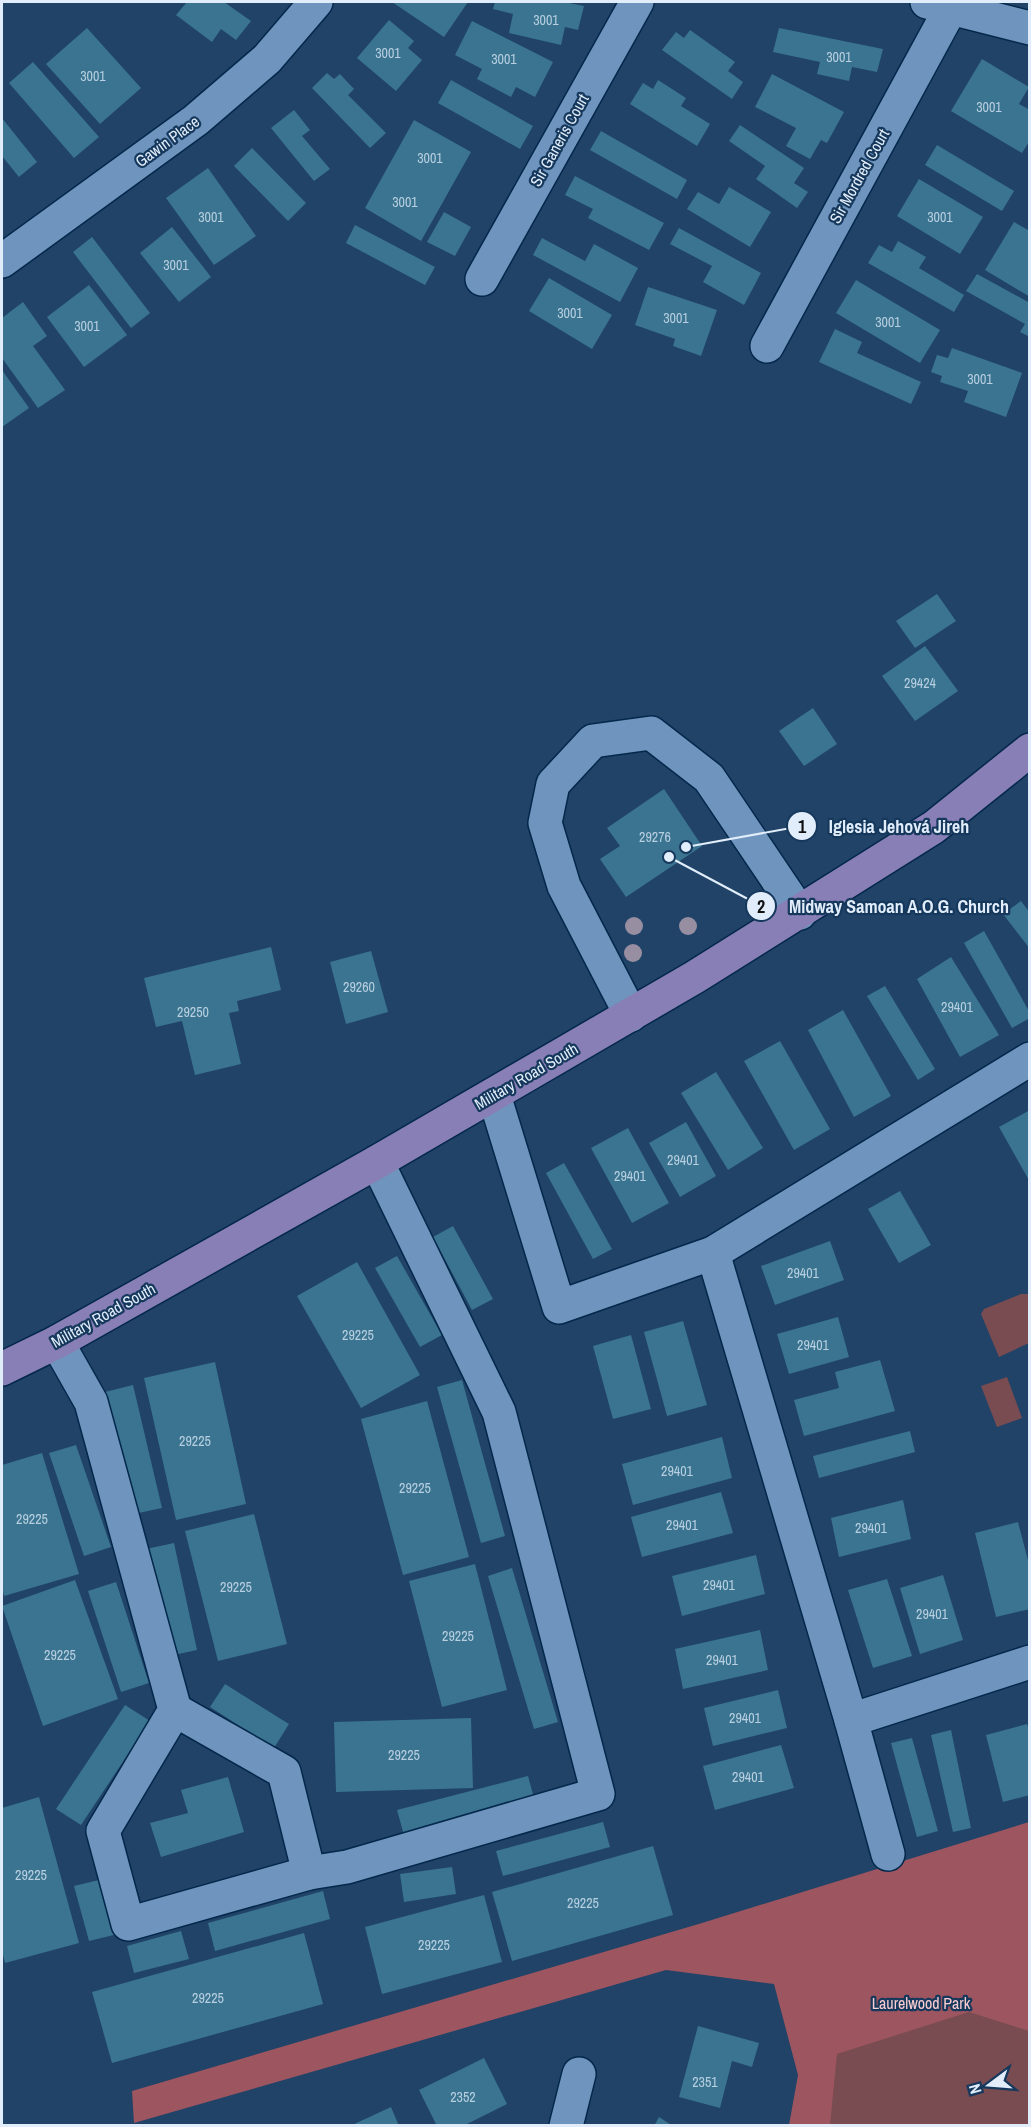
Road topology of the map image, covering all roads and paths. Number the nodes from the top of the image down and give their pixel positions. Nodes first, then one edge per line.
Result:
1 (316, 2) edge
2 (637, 2) edge
3 (939, 4) edge
4 (1029, 28) edge
5 (2, 261) edge
6 (482, 279) dead end
7 (767, 346) dead end
8 (1029, 750) edge
9 (800, 913) junction
10 (631, 1015) junction
11 (1029, 1059) edge
12 (494, 1095) junction
13 (377, 1162) junction
14 (713, 1253) junction
15 (57, 1342) junction
16 (2, 1369) edge
17 (1029, 1662) edge
18 (175, 1710) junction
19 (851, 1720) junction
20 (888, 1854) dead end
21 (309, 1873) junction
22 (579, 2074) dead end
23 (566, 2126) edge

1 - 5 street, Gawin Place
2 - 6 street, Sir Ganeris Court
3 - 4 street
3 - 7 street, Sir Mordred Court
8 - 9 main road, Military Road South
9 - 10 main road, Military Road South
9 - 10 street
10 - 12 main road, Military Road South
11 - 14 street
12 - 13 main road, Military Road South
12 - 14 street
13 - 15 main road, Military Road South
13 - 21 street
14 - 19 street
15 - 16 main road, Military Road South
15 - 18 street
17 - 19 street
18 - 21 street
18 - 21 street
19 - 20 street
22 - 23 street

